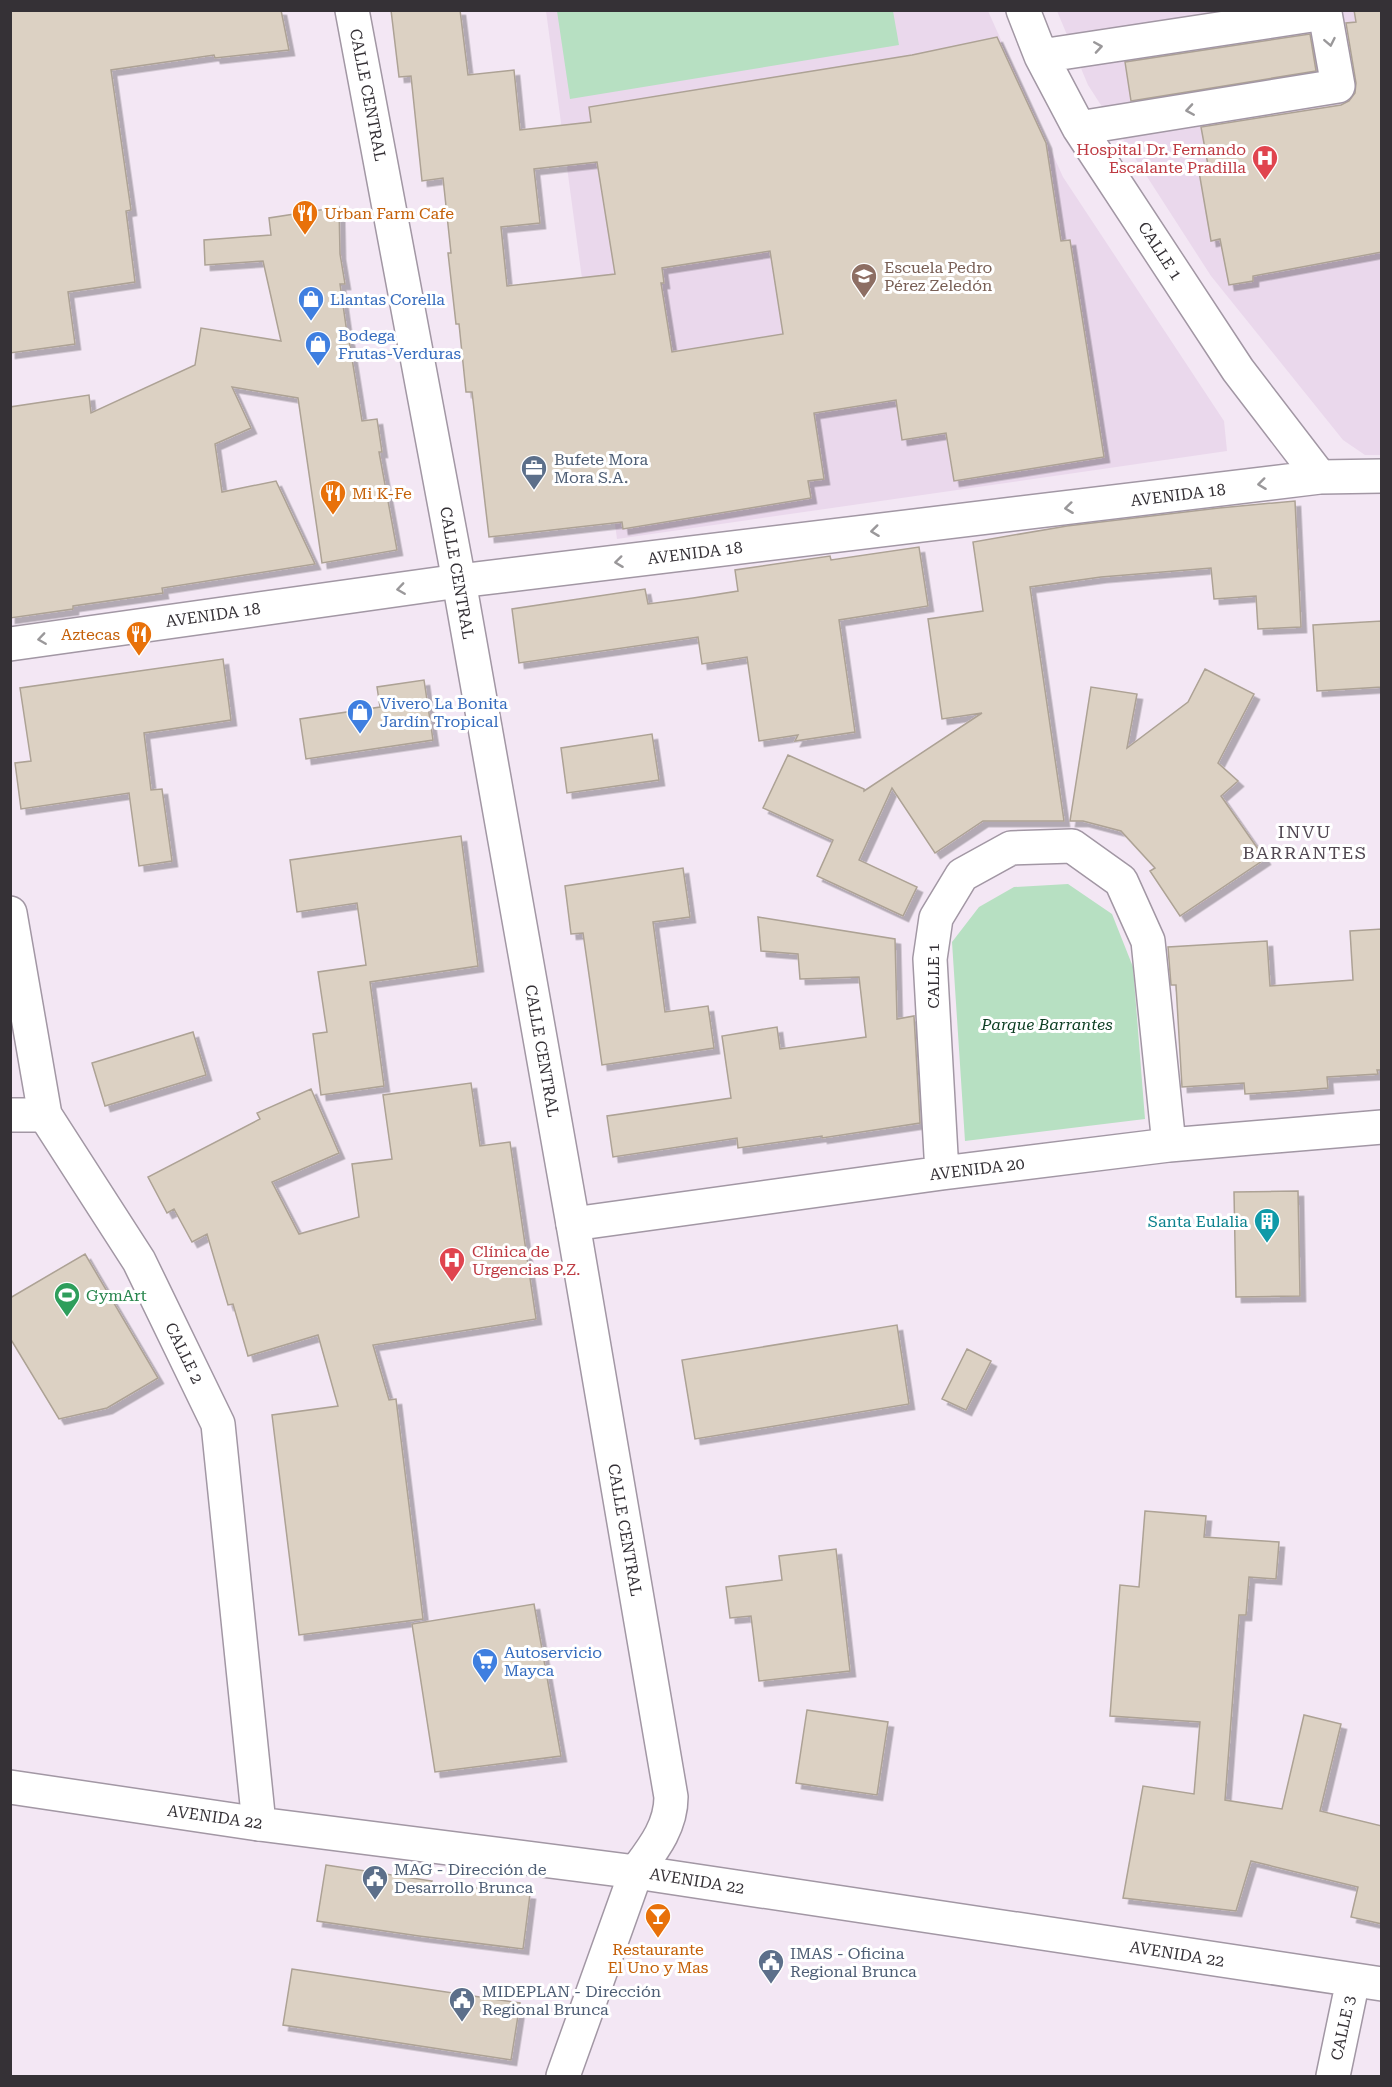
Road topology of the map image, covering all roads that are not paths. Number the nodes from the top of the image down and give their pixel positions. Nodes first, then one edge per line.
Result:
1 (352, 10) edge
2 (1023, 10) edge
3 (1041, 56) junction
4 (1079, 128) junction
5 (1382, 476) edge
6 (1320, 477) junction
7 (459, 581) junction
8 (10, 644) edge
9 (10, 913) edge
10 (10, 1115) edge
11 (45, 1115) junction
12 (1382, 1127) edge
13 (1169, 1145) junction
14 (942, 1173) junction
15 (573, 1224) junction
16 (10, 1787) edge
17 (259, 1824) junction
18 (636, 1872) junction
19 (1367, 1982) edge
20 (563, 2076) edge
21 (1333, 2076) edge

1 - 7 street, CALLE CENTRAL
2 - 3 street, CALLE 1
3 - 4 street, CALLE 1
3 -> 4 street
4 - 6 street, CALLE 1
5 - 6 street, AVENIDA 18
6 -> 7 street, AVENIDA 18
7 -> 8 street, AVENIDA 18
7 - 15 street, CALLE CENTRAL
9 - 11 street, CALLE 2
10 - 11 street
11 - 17 street, CALLE 2
12 - 13 street, AVENIDA 20
13 - 14 street, AVENIDA 20
13 - 14 street, CALLE 1
14 - 15 street, AVENIDA 20
15 - 18 street, CALLE CENTRAL
16 - 17 street, AVENIDA 22
17 - 18 street, AVENIDA 22
18 - 19 street, AVENIDA 22
18 - 20 street, CALLE CENTRAL
19 - 21 street, CALLE 3

